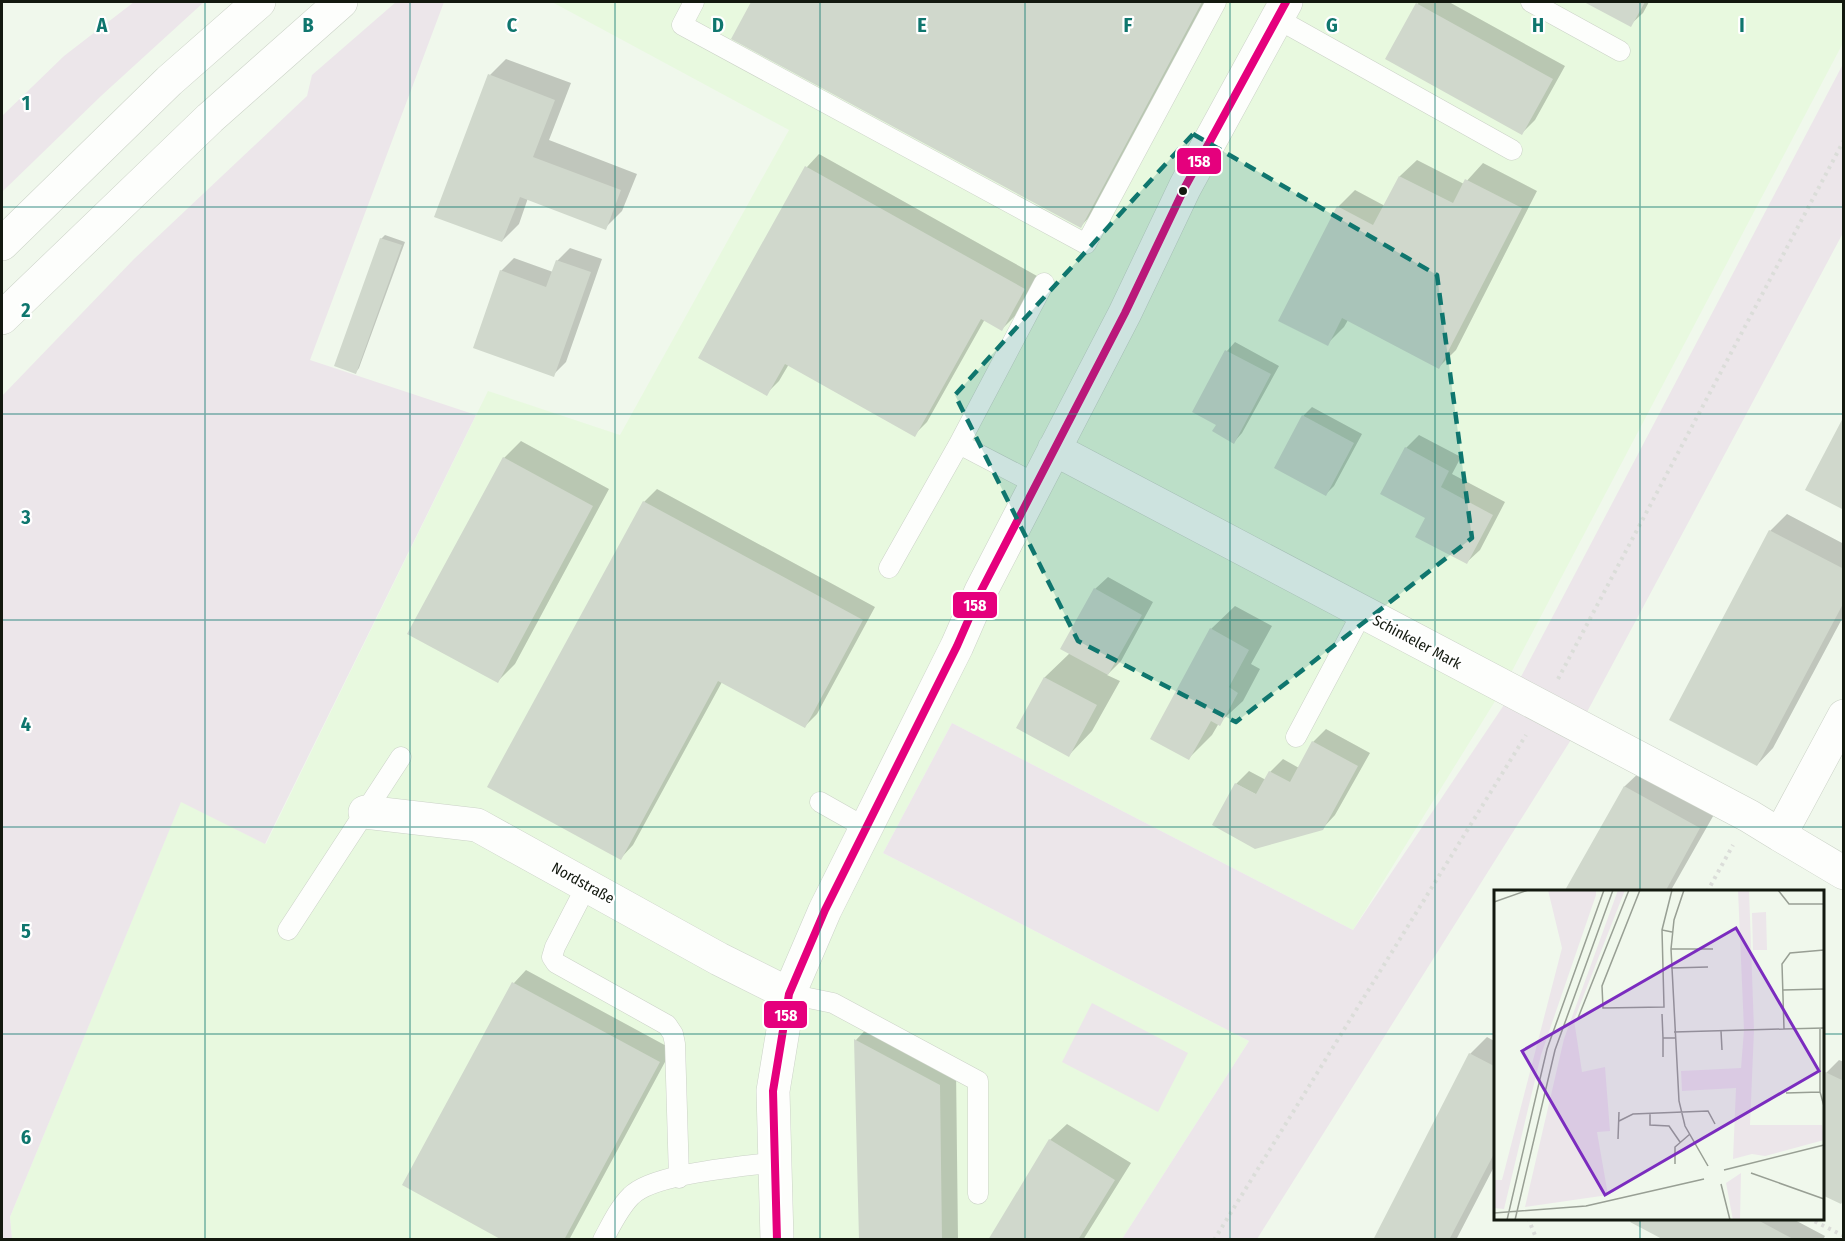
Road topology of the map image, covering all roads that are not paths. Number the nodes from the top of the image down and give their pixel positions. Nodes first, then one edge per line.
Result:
1 (259, 2) edge
2 (341, 2) edge
3 (694, 2) edge
4 (1216, 2) edge
5 (1531, 2) edge
6 (1281, 10) edge
7 (1620, 51) dead end
8 (1512, 150) dead end
9 (2, 244) edge
10 (1044, 283) dead end
11 (2, 318) edge
12 (959, 444) junction
13 (1054, 449) junction
14 (1036, 484) junction
15 (889, 568) dead end
16 (1362, 613) junction
17 (1844, 716) edge
18 (1296, 737) dead end
19 (401, 757) dead end
20 (820, 802) dead end
21 (365, 812) junction
22 (866, 828) junction
23 (1780, 835) junction
24 (1844, 873) edge
25 (587, 885) junction
26 (288, 930) dead end
27 (789, 994) junction
28 (776, 1162) junction
29 (678, 1178) junction
30 (978, 1194) dead end
31 (603, 1239) edge
32 (777, 1239) edge

1 - 9 main road
2 - 11 main road
3 - 4 lane
5 - 7 lane
6 - 8 lane
6 - 13 main road
10 - 12 lane
12 - 14 lane
12 - 15 lane
13 - 14 main road
13 - 16 main road, Schinkeler Mark
14 - 22 main road
16 - 18 lane
16 - 23 main road, Schinkeler Mark
17 - 23 main road
19 - 21 lane
20 - 22 lane
21 - 25 main road, Nordstraße
21 - 26 lane
22 - 27 main road
23 - 24 main road, Schinkeler Mark
25 - 27 main road, Nordstraße
25 - 29 lane
27 - 28 main road
27 - 30 lane
28 - 29 lane
28 - 32 main road
29 - 31 lane

